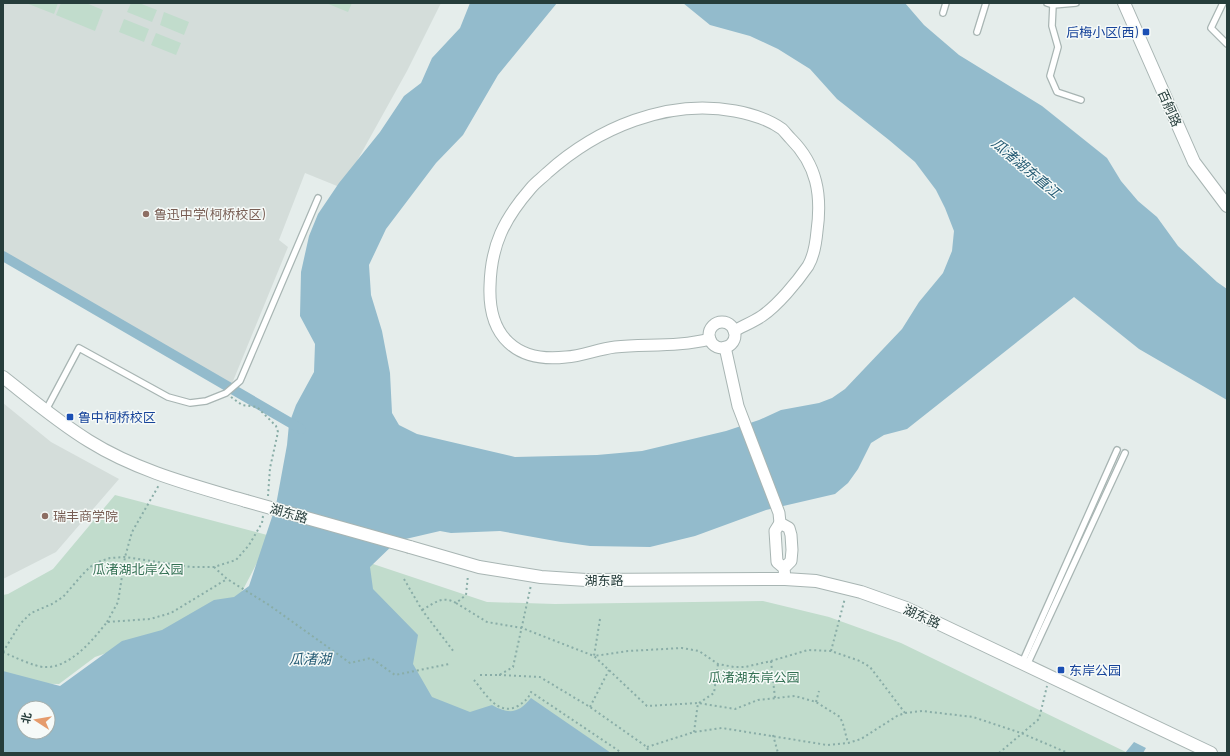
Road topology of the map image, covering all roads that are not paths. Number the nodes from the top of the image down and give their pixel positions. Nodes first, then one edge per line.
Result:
1 (946, 3) edge
2 (986, 3) edge
3 (1076, 3) edge
4 (1124, 3) edge
5 (1223, 3) edge
6 (1050, 4) edge
7 (943, 13) dead end
8 (977, 32) dead end
9 (1227, 44) edge
10 (1081, 100) dead end
11 (318, 198) dead end
12 (1227, 206) edge
13 (734, 331) junction
14 (710, 339) junction
15 (726, 347) junction
16 (3, 377) edge
17 (46, 411) junction
18 (1117, 450) dead end
19 (1125, 453) dead end
20 (780, 518) junction
21 (784, 573) junction
22 (1024, 664) junction
23 (1211, 753) edge

1 - 7 lane
2 - 8 lane
3 - 6 lane
4 - 12 street, 百舸路
5 - 9 lane
6 - 10 lane
11 - 17 lane
13 - 14 street
13 - 14 street
13 - 15 street
14 - 15 street
15 - 20 street
16 - 17 street, 湖东路
17 - 21 street, 湖东路, bridge
18 - 22 lane
19 - 22 lane
20 - 21 street
20 - 21 street
21 - 22 street, 湖东路
22 - 23 street, 湖东路

